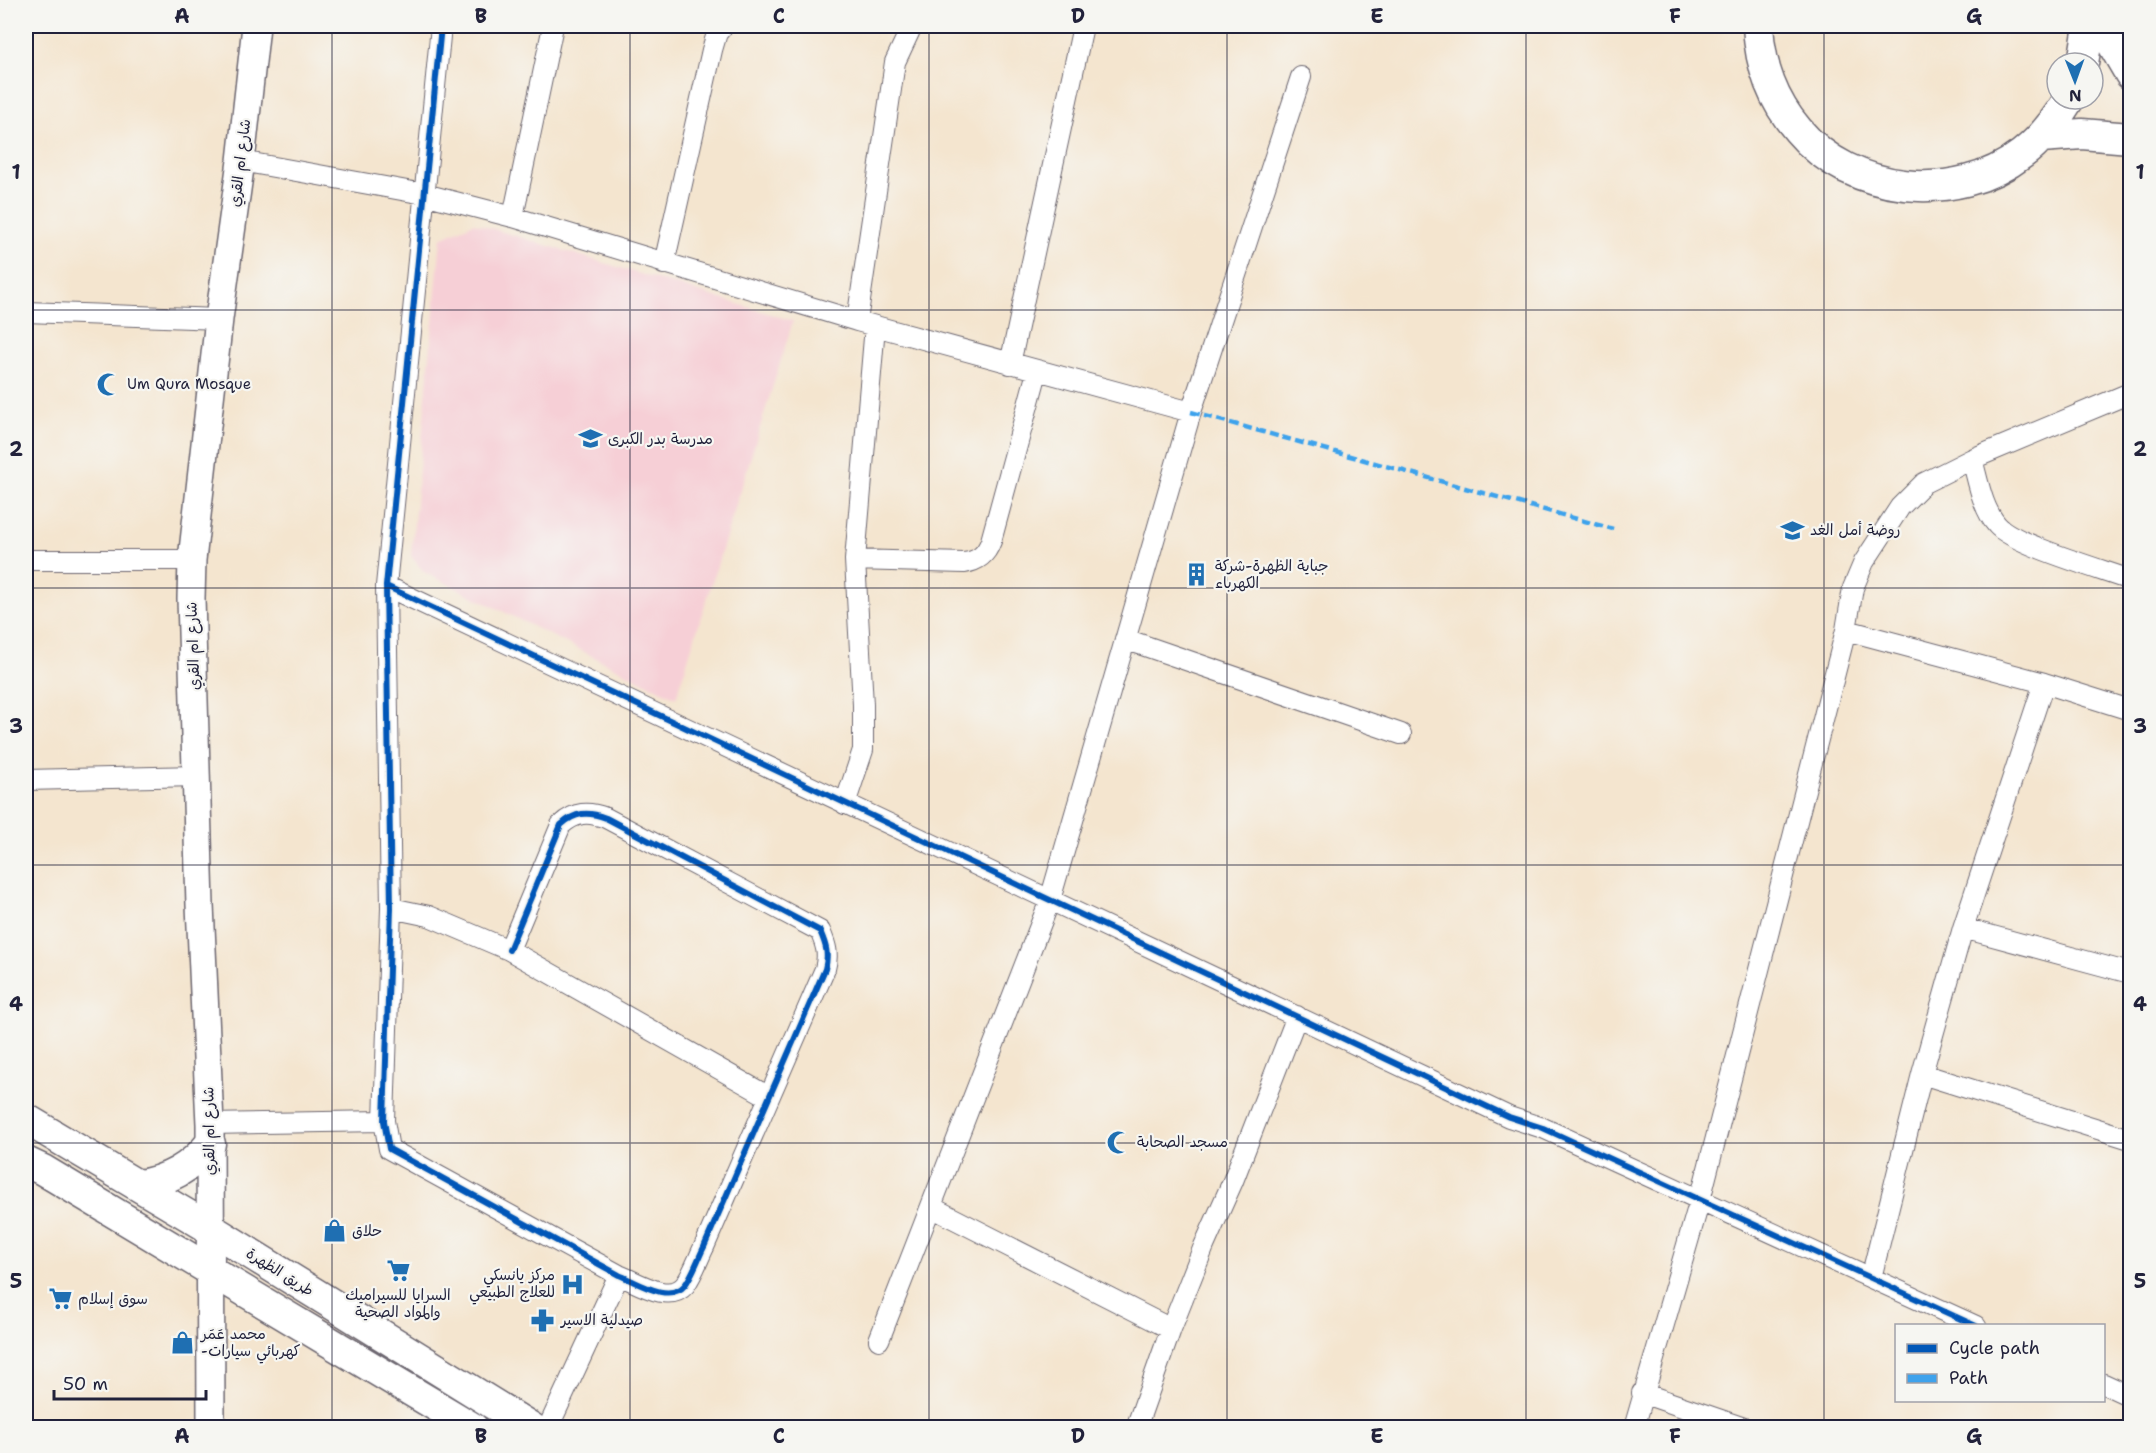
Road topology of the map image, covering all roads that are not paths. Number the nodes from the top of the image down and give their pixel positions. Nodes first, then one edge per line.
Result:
1 (256, 26) edge
2 (441, 26) edge
3 (553, 26) edge
4 (723, 26) edge
5 (912, 26) edge
6 (1083, 26) edge
7 (1758, 26) edge
8 (2089, 26) edge
9 (2102, 26) edge
10 (2084, 51) edge
11 (2130, 74) edge
12 (1301, 76) dead end
13 (2061, 111) edge
14 (2041, 137) junction
15 (2130, 138) edge
16 (241, 161) junction
17 (424, 194) junction
18 (513, 217) junction
19 (664, 264) junction
20 (26, 312) edge
21 (219, 319) junction
22 (866, 324) junction
23 (1010, 364) junction
24 (1037, 372) junction
25 (2130, 393) edge
26 (1191, 412) junction
27 (1972, 459) junction
28 (26, 560) edge
29 (192, 560) junction
30 (855, 560) junction
31 (2130, 580) edge
32 (386, 586) junction
33 (1846, 630) junction
34 (1125, 639) junction
35 (2044, 683) junction
36 (2130, 710) edge
37 (1401, 734) dead end
38 (197, 776) junction
39 (26, 780) edge
40 (845, 804) junction
41 (1050, 900) junction
42 (391, 908) junction
43 (1963, 928) junction
44 (509, 950) junction
45 (2130, 972) edge
46 (1297, 1016) junction
47 (1922, 1074) junction
48 (769, 1097) junction
49 (26, 1119) edge
50 (384, 1121) junction
51 (210, 1134) junction
52 (2130, 1139) edge
53 (26, 1162) edge
54 (138, 1185) junction
55 (1701, 1200) junction
56 (931, 1207) junction
57 (211, 1229) junction
58 (210, 1270) junction
59 (619, 1275) junction
60 (1871, 1278) junction
61 (1972, 1324) edge
62 (1171, 1329) junction
63 (879, 1340) dead end
64 (2105, 1385) edge
65 (1642, 1394) junction
66 (2130, 1396) edge
67 (211, 1428) edge
68 (473, 1428) edge
69 (532, 1428) edge
70 (548, 1428) edge
71 (1137, 1428) edge
72 (1634, 1428) edge
73 (1744, 1428) edge

1 - 16 street, شارع ام القري
2 - 17 street
3 - 18 street
4 - 19 street
5 - 22 street
6 - 23 street
7 - 14 main road
8 - 10 main road
9 - 11 main road
12 - 26 street
13 - 14 main road
14 - 15 main road
16 - 17 street
16 - 21 street, شارع ام القري
17 - 18 street
17 - 32 street
18 - 19 street
19 - 22 street
20 - 21 street
21 - 29 street, شارع ام القري
22 - 23 street
22 - 30 street
23 - 24 street
24 - 26 street
24 - 30 street
25 - 27 street
26 - 34 street
27 - 31 street
27 - 33 street
28 - 29 street
29 - 38 street, شارع ام القري
30 - 40 street
32 - 40 street
32 - 42 street
33 - 35 street
33 - 55 street
34 - 37 street
34 - 41 street
35 - 36 street
35 - 43 street
38 - 39 street
38 - 51 street, شارع ام القري
40 - 41 street
41 - 46 street
41 - 56 street
42 - 44 street
42 - 50 street
43 - 45 street
43 - 47 street
44 - 48 street
44 - 48 street
46 - 55 street
46 - 62 street
47 - 52 street
47 - 60 street
48 - 59 street
49 - 54 main road, طريق الظهرة
50 - 51 street
50 - 59 street
51 - 54 main road
51 - 57 street, شارع ام القري
53 - 58 main road
54 - 57 main road, طريق الظهرة
55 - 60 street
55 - 65 street
56 - 62 street
56 - 63 street
57 - 58 street, شارع ام القري
57 - 69 main road, طريق الظهرة
58 - 67 street, شارع ام القري
58 - 68 main road
59 - 70 street
60 - 61 street
62 - 71 street
64 - 66 street
65 - 72 street
65 - 73 street

